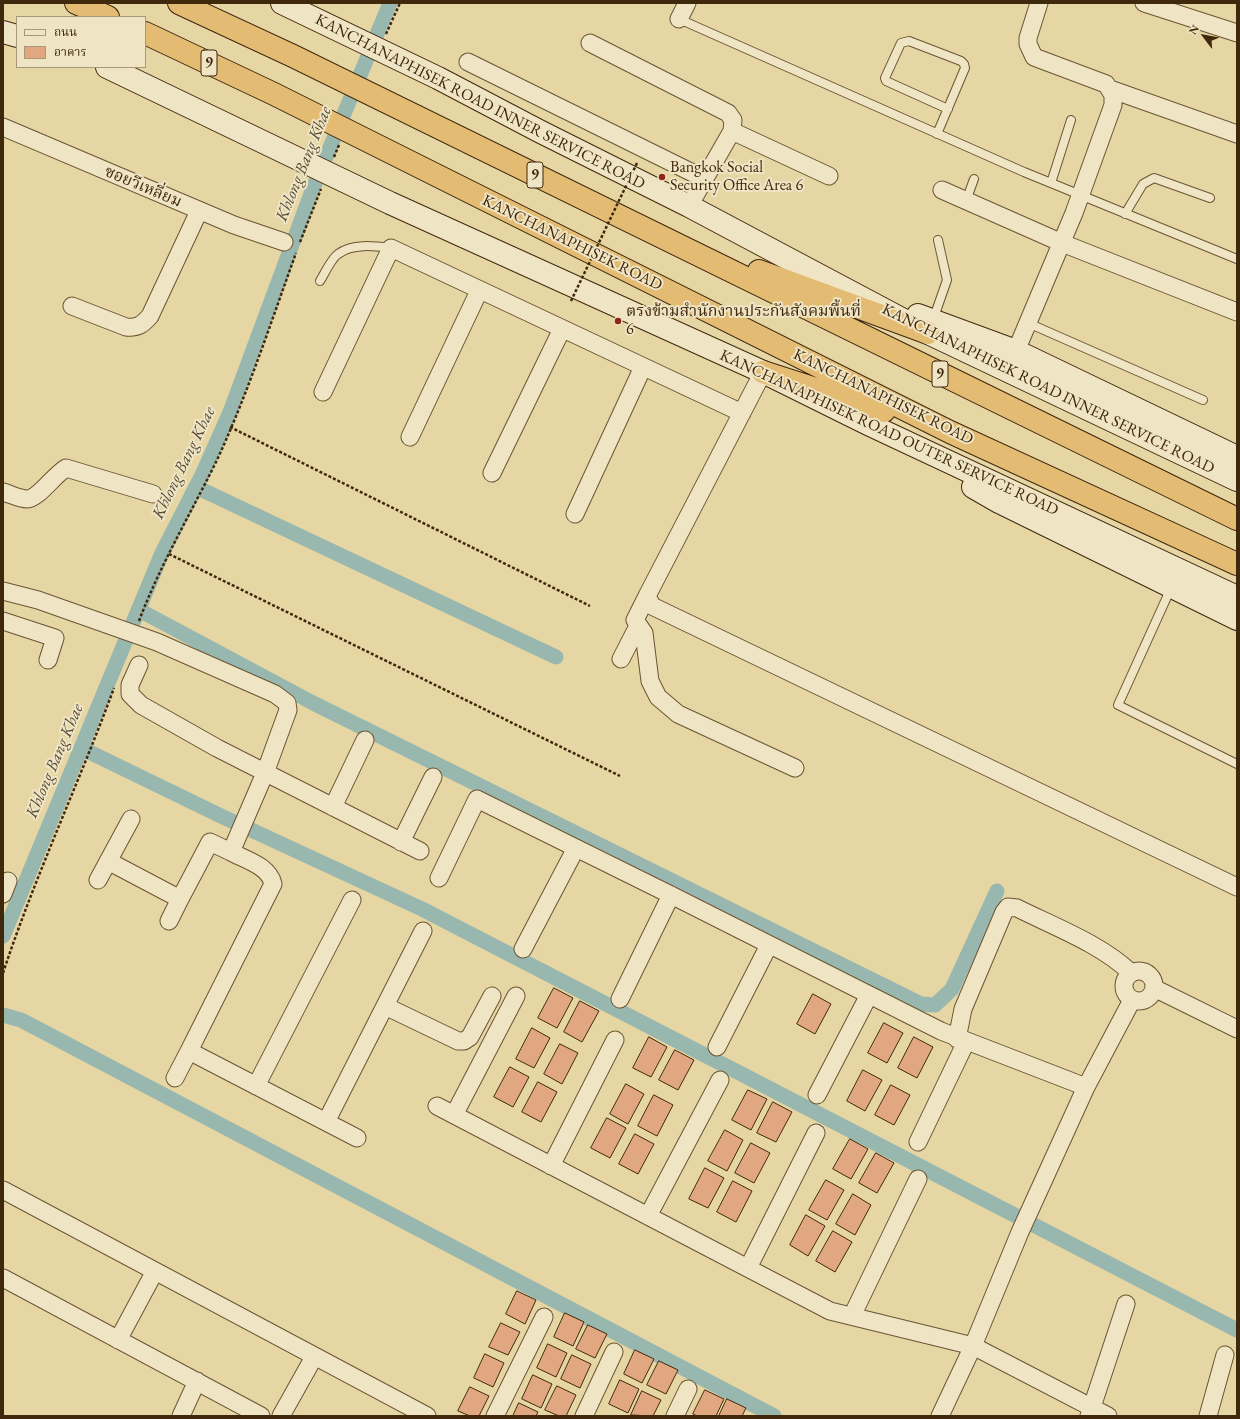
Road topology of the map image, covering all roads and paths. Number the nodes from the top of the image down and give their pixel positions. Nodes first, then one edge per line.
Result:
1 (76, 3) edge
2 (179, 3) edge
3 (282, 3) edge
4 (400, 3) edge
5 (687, 3) edge
6 (1039, 3) edge
7 (1144, 3) edge
8 (106, 16) edge
9 (679, 20) joint
10 (3, 32) edge
11 (146, 33) edge
12 (1237, 33) edge
13 (16, 36) edge
14 (383, 40) dead end
15 (3, 43) edge
16 (590, 43) dead end
17 (16, 45) edge
18 (468, 62) dead end
19 (109, 68) edge
20 (1110, 89) junction
21 (948, 109) junction
22 (1070, 120) dead end
23 (3, 127) edge
24 (732, 131) junction
25 (937, 134) junction
26 (1237, 134) edge
27 (341, 138) dead end
28 (333, 160) dead end
29 (637, 163) dead end
30 (829, 176) dead end
31 (705, 179) junction
32 (974, 179) dead end
33 (324, 182) dead end
34 (1050, 183) junction
35 (942, 190) dead end
36 (1081, 196) junction
37 (1210, 198) dead end
38 (966, 201) junction
39 (690, 206) junction
40 (199, 211) junction
41 (1125, 214) junction
42 (644, 228) junction
43 (938, 240) dead end
44 (284, 242) dead end
45 (1062, 243) junction
46 (391, 248) junction
47 (1237, 259) edge
48 (320, 281) dead end
49 (479, 291) junction
50 (571, 301) dead end
51 (72, 306) dead end
52 (1237, 312) edge
53 (1028, 323) junction
54 (930, 327) junction
55 (562, 329) junction
56 (1016, 351) junction
57 (643, 367) junction
58 (763, 372) junction
59 (323, 392) dead end
60 (1203, 400) dead end
61 (742, 413) junction
62 (868, 424) junction
63 (230, 427) junction
64 (950, 432) junction
65 (410, 437) dead end
66 (1237, 458) edge
67 (492, 473) dead end
68 (1237, 480) edge
69 (3, 492) edge
70 (153, 494) dead end
71 (575, 514) dead end
72 (1237, 519) edge
73 (170, 554) junction
74 (1232, 562) edge
75 (1172, 588) junction
76 (3, 591) edge
77 (647, 596) junction
78 (1237, 597) edge
79 (590, 606) dead end
80 (1237, 619) edge
81 (3, 621) edge
82 (138, 624) dead end
83 (638, 626) junction
84 (621, 658) dead end
85 (48, 660) dead end
86 (139, 665) dead end
87 (116, 683) dead end
88 (365, 740) dead end
89 (1237, 764) edge
90 (795, 768) dead end
91 (265, 773) junction
92 (620, 776) dead end
93 (433, 777) dead end
94 (333, 807) junction
95 (131, 820) dead end
96 (402, 842) junction
97 (233, 847) junction
98 (576, 848) junction
99 (420, 851) dead end
100 (108, 861) junction
101 (439, 878) dead end
102 (98, 880) dead end
103 (1237, 887) edge
104 (671, 895) junction
105 (180, 899) junction
106 (352, 900) dead end
107 (169, 922) dead end
108 (423, 931) dead end
109 (769, 945) junction
110 (523, 949) dead end
111 (3, 973) edge
112 (1131, 973) junction
113 (1154, 988) junction
114 (869, 995) junction
115 (492, 996) dead end
116 (516, 996) dead end
117 (620, 999) dead end
118 (1132, 1000) junction
119 (385, 1006) junction
120 (1237, 1029) edge
121 (615, 1040) dead end
122 (962, 1041) junction
123 (717, 1047) dead end
124 (189, 1051) junction
125 (175, 1078) dead end
126 (720, 1080) dead end
127 (256, 1086) junction
128 (1086, 1088) junction
129 (817, 1095) dead end
130 (437, 1106) dead end
131 (454, 1115) junction
132 (326, 1122) junction
133 (816, 1133) dead end
134 (357, 1138) dead end
135 (918, 1142) dead end
136 (551, 1166) junction
137 (918, 1179) dead end
138 (3, 1190) edge
139 (648, 1216) junction
140 (748, 1268) junction
141 (155, 1271) junction
142 (3, 1278) edge
143 (1126, 1304) dead end
144 (852, 1316) junction
145 (544, 1317) dead end
146 (118, 1340) junction
147 (973, 1346) junction
148 (614, 1352) dead end
149 (1224, 1355) dead end
150 (314, 1357) junction
151 (197, 1381) junction
152 (688, 1389) dead end
153 (1091, 1411) edge
154 (181, 1416) edge
155 (262, 1416) edge
156 (281, 1416) edge
157 (427, 1416) edge
158 (495, 1416) edge
159 (584, 1416) edge
160 (675, 1416) edge
161 (940, 1416) edge
162 (1108, 1416) edge
163 (1208, 1416) edge

1 - 8 highway
2 - 42 highway, 9
3 - 39 main road, KANCHANAPHISEK ROAD INNER SERVICE ROAD
4 - 14 path
5 - 9 street
6 - 20 street
7 - 12 street
9 - 25 lane
10 - 13 main road
11 - 64 highway, KANCHANAPHISEK ROAD / 9
15 - 17 street
16 - 24 street
18 - 31 street
19 - 58 main road, KANCHANAPHISEK ROAD OUTER SERVICE ROAD
20 - 26 street
20 - 36 street
21 - 21 lane
21 - 25 lane
22 - 34 lane
23 - 40 street, ซอยวีเหลี่ยม
24 - 30 street
24 - 31 street
25 - 34 lane
27 - 28 path
29 - 50 path, bridge
31 - 39 street
32 - 38 lane
33 - 63 path
34 - 36 lane
35 - 38 street
36 - 41 lane
36 - 45 street
37 - 41 lane
38 - 45 street
39 - 54 main road, KANCHANAPHISEK ROAD INNER SERVICE ROAD
40 - 44 street, ซอยวีเหลี่ยม
40 - 51 street
41 - 47 lane
42 - 54 highway
42 - 72 highway, 9
43 - 54 lane
45 - 52 street
45 - 53 street
46 - 48 lane
46 - 49 street
46 - 59 street
49 - 55 street
49 - 65 street
53 - 56 street
53 - 60 lane
54 - 56 main road
54 - 68 main road, KANCHANAPHISEK ROAD INNER SERVICE ROAD
55 - 57 street
55 - 67 street
56 - 66 main road
57 - 61 street
57 - 71 street
58 - 61 street
58 - 62 main road, KANCHANAPHISEK ROAD OUTER SERVICE ROAD
58 - 64 highway
61 - 77 street
62 - 75 main road
62 - 78 main road, KANCHANAPHISEK ROAD OUTER SERVICE ROAD
63 - 73 path
63 - 79 path
64 - 74 highway, KANCHANAPHISEK ROAD / 9
69 - 70 street
73 - 82 path
73 - 92 path
75 - 80 main road
75 - 89 lane
76 - 91 street
77 - 83 street
77 - 103 street
81 - 85 street
83 - 84 street
83 - 90 street
86 - 91 street
87 - 111 path
88 - 94 street
91 - 94 street
91 - 97 street
93 - 96 street
94 - 96 street
95 - 100 street
96 - 99 street
97 - 105 street
97 - 124 street
98 - 101 street
98 - 104 street
98 - 110 street
100 - 102 street
100 - 105 street
104 - 109 street
104 - 117 street
105 - 107 street
106 - 127 street
108 - 119 street
109 - 114 street
109 - 123 street
112 - 113 street
112 - 118 street
112 - 122 street
113 - 118 street
113 - 120 street
114 - 122 street
114 - 129 street
115 - 119 street
116 - 131 street
118 - 128 street
119 - 132 street
121 - 136 street
122 - 128 street
122 - 135 street
124 - 125 street
124 - 127 street
126 - 139 street
127 - 132 street
128 - 147 street
130 - 131 street
131 - 136 street
132 - 134 street
133 - 140 street
136 - 139 street
137 - 144 street
138 - 141 street
139 - 140 street
140 - 144 street
141 - 146 street
141 - 150 street
142 - 146 street
143 - 153 street
144 - 147 street
145 - 158 street
146 - 151 street
147 - 153 street
147 - 161 street
148 - 159 street
149 - 163 street
150 - 156 street
150 - 157 street
151 - 154 street
151 - 155 street
152 - 160 street
153 - 162 street

